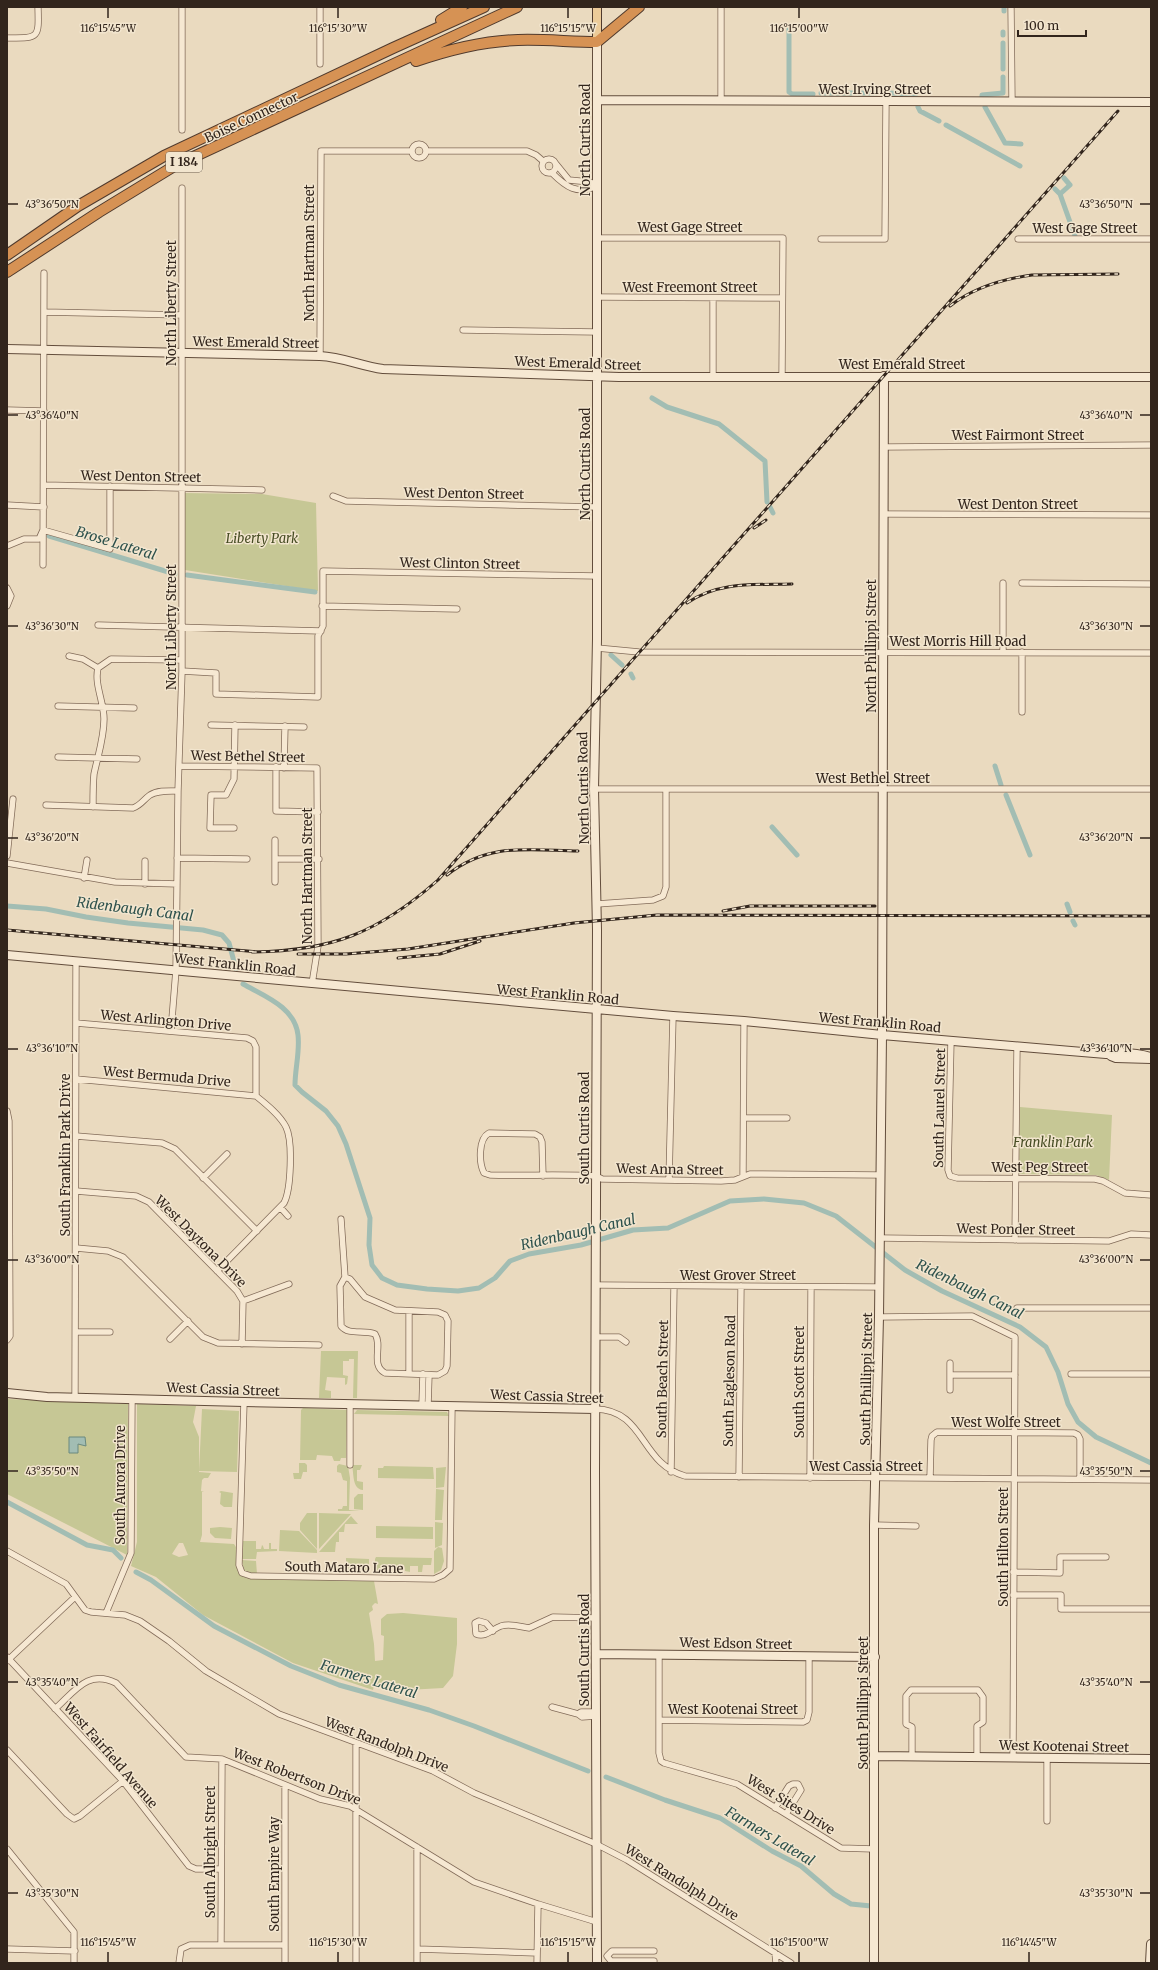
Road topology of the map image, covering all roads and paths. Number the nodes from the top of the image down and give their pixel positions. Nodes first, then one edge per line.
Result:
1 (38, 7) edge
2 (182, 7) edge
3 (320, 7) edge
4 (462, 7) edge
5 (484, 7) edge
6 (516, 7) edge
7 (597, 7) edge
8 (640, 7) edge
9 (721, 7) edge
10 (1011, 7) edge
11 (7, 38) edge
12 (597, 42) junction
13 (393, 48) junction
14 (320, 64) dead end
15 (373, 75) junction
16 (598, 100) junction
17 (721, 100) junction
18 (886, 101) junction
19 (1012, 101) junction
20 (1151, 102) edge
21 (182, 130) dead end
22 (411, 151) junction
23 (426, 151) junction
24 (543, 161) junction
25 (556, 164) junction
26 (552, 173) junction
27 (597, 186) junction
28 (182, 188) dead end
29 (597, 238) junction
30 (821, 239) dead end
31 (1018, 240) dead end
32 (1151, 240) edge
33 (7, 255) edge
34 (7, 272) edge
35 (44, 273) dead end
36 (597, 297) junction
37 (713, 298) junction
38 (782, 298) junction
39 (44, 312) junction
40 (182, 315) junction
41 (463, 330) dead end
42 (597, 332) junction
43 (7, 349) edge
44 (44, 350) junction
45 (182, 353) junction
46 (320, 356) junction
47 (597, 376) junction
48 (713, 376) junction
49 (782, 376) junction
50 (884, 376) junction
51 (1151, 377) edge
52 (7, 410) edge
53 (44, 411) junction
54 (1151, 445) edge
55 (885, 447) junction
56 (44, 485) junction
57 (110, 486) junction
58 (182, 488) junction
59 (262, 490) dead end
60 (332, 496) dead end
61 (7, 505) edge
62 (44, 507) junction
63 (596, 507) junction
64 (884, 514) junction
65 (1151, 515) edge
66 (44, 530) junction
67 (7, 546) edge
68 (43, 565) dead end
69 (597, 576) junction
70 (1003, 583) dead end
71 (1022, 583) dead end
72 (1151, 584) edge
73 (7, 588) edge
74 (7, 606) edge
75 (322, 606) junction
76 (457, 609) dead end
77 (98, 625) dead end
78 (182, 628) junction
79 (321, 631) junction
80 (597, 648) junction
81 (883, 652) junction
82 (1003, 652) junction
83 (1022, 652) junction
84 (1151, 653) edge
85 (69, 656) dead end
86 (182, 660) junction
87 (98, 668) junction
88 (182, 671) junction
89 (58, 706) dead end
90 (103, 708) junction
91 (134, 708) dead end
92 (1022, 712) dead end
93 (211, 725) dead end
94 (235, 725) junction
95 (285, 726) junction
96 (304, 727) dead end
97 (58, 757) dead end
98 (98, 758) junction
99 (136, 759) dead end
100 (179, 766) junction
101 (235, 767) junction
102 (276, 768) junction
103 (284, 768) junction
104 (317, 768) joint
105 (594, 789) junction
106 (666, 789) junction
107 (883, 789) junction
108 (1151, 789) edge
109 (178, 791) junction
110 (13, 799) dead end
111 (46, 805) dead end
112 (93, 807) junction
113 (318, 812) junction
114 (234, 828) dead end
115 (275, 840) dead end
116 (7, 856) edge
117 (177, 858) junction
118 (247, 859) dead end
119 (275, 859) junction
120 (319, 859) junction
121 (87, 860) dead end
122 (145, 861) dead end
123 (7, 863) edge
124 (84, 878) junction
125 (275, 882) dead end
126 (145, 884) junction
127 (177, 884) junction
128 (597, 904) junction
129 (882, 916) joint
130 (597, 920) joint
131 (7, 955) edge
132 (76, 961) junction
133 (176, 970) junction
134 (312, 984) junction
135 (597, 1009) junction
136 (672, 1016) junction
137 (744, 1021) junction
138 (76, 1023) junction
139 (171, 1031) junction
140 (882, 1035) junction
141 (951, 1041) junction
142 (1017, 1047) junction
143 (1151, 1058) edge
144 (76, 1079) junction
145 (256, 1096) junction
146 (7, 1111) edge
147 (744, 1118) junction
148 (787, 1118) dead end
149 (76, 1136) junction
150 (227, 1154) dead end
151 (880, 1175) junction
152 (543, 1176) junction
153 (596, 1176) junction
154 (743, 1176) junction
155 (950, 1176) joint
156 (203, 1178) junction
157 (1016, 1178) junction
158 (669, 1180) junction
159 (76, 1191) junction
160 (1151, 1195) edge
161 (280, 1207) junction
162 (288, 1216) dead end
163 (341, 1219) dead end
164 (256, 1231) junction
165 (1151, 1235) edge
166 (1015, 1240) junction
167 (880, 1242) junction
168 (76, 1248) junction
169 (8, 1266) edge
170 (217, 1270) junction
171 (346, 1277) junction
172 (289, 1284) dead end
173 (596, 1286) junction
174 (674, 1286) junction
175 (741, 1286) junction
176 (811, 1287) junction
177 (880, 1287) junction
178 (243, 1301) junction
179 (1017, 1308) dead end
180 (1151, 1308) edge
181 (409, 1311) junction
182 (880, 1317) junction
183 (188, 1321) junction
184 (76, 1332) junction
185 (110, 1332) dead end
186 (596, 1337) junction
187 (170, 1339) dead end
188 (7, 1340) edge
189 (626, 1342) dead end
190 (242, 1344) junction
191 (319, 1345) dead end
192 (950, 1363) dead end
193 (409, 1374) junction
194 (426, 1374) junction
195 (1071, 1374) dead end
196 (1151, 1374) edge
197 (950, 1375) junction
198 (1015, 1375) junction
199 (950, 1390) dead end
200 (8, 1393) edge
201 (76, 1397) junction
202 (132, 1399) junction
203 (244, 1402) junction
204 (350, 1404) junction
205 (425, 1405) junction
206 (452, 1406) junction
207 (595, 1409) junction
208 (1015, 1433) junction
209 (350, 1464) dead end
210 (671, 1472) junction
211 (739, 1477) junction
212 (810, 1478) junction
213 (876, 1478) junction
214 (930, 1478) junction
215 (1014, 1478) junction
216 (1080, 1479) junction
217 (1151, 1480) edge
218 (874, 1525) junction
219 (916, 1526) dead end
220 (7, 1551) edge
221 (1106, 1557) dead end
222 (1013, 1572) junction
223 (1013, 1595) junction
224 (75, 1597) junction
225 (1151, 1609) edge
226 (106, 1613) junction
227 (596, 1618) junction
228 (493, 1631) dead end
229 (596, 1654) junction
230 (659, 1654) junction
231 (810, 1656) junction
232 (875, 1657) junction
233 (8, 1659) edge
234 (552, 1707) dead end
235 (56, 1709) junction
236 (596, 1714) junction
237 (659, 1720) junction
238 (356, 1743) junction
239 (7, 1750) edge
240 (875, 1756) junction
241 (912, 1757) junction
242 (977, 1758) junction
243 (1013, 1758) junction
244 (1048, 1758) junction
245 (222, 1759) junction
246 (1151, 1760) edge
247 (123, 1781) junction
248 (285, 1785) junction
249 (775, 1808) junction
250 (356, 1810) junction
251 (786, 1814) junction
252 (1047, 1821) dead end
253 (596, 1844) junction
254 (417, 1847) junction
255 (7, 1849) edge
256 (874, 1849) junction
257 (221, 1869) junction
258 (538, 1904) junction
259 (597, 1922) junction
260 (1151, 1944) edge
261 (221, 1945) junction
262 (285, 1945) junction
263 (417, 1949) junction
264 (7, 1950) edge
265 (75, 1951) junction
266 (654, 1951) dead end
267 (537, 1953) junction
268 (776, 1953) junction
269 (607, 1956) junction
270 (597, 1960) edge
271 (654, 1961) dead end
272 (74, 1963) edge
273 (179, 1963) edge
274 (285, 1963) edge
275 (356, 1963) edge
276 (417, 1963) edge
277 (537, 1963) edge
278 (776, 1963) edge
279 (791, 1963) edge
280 (874, 1963) edge
281 (1150, 1963) edge

1 - 11 street
2 - 21 street
3 - 14 street
4 - 13 highway
5 - 13 highway, Boise Connector / I 184
6 - 15 highway, Boise Connector / I 184
7 - 12 main road, North Curtis Road
8 - 12 highway
9 - 17 street
10 - 19 street
12 - 15 highway
12 - 16 street, North Curtis Road
13 - 33 highway, Boise Connector / I 184
15 - 34 highway, Boise Connector / I 184
16 - 17 street, West Irving Street
16 - 27 street, North Curtis Road
17 - 18 street, West Irving Street
18 - 19 street, West Irving Street
18 - 30 street
19 - 20 street, West Irving Street
22 - 23 street
22 - 23 street
22 - 46 street, North Hartman Street
23 - 24 street
24 - 25 street
24 - 26 street
25 - 26 street
25 - 27 street
26 - 27 street
27 - 29 street, North Curtis Road
28 - 40 street, North Liberty Street
29 - 36 street, North Curtis Road
29 - 38 street, West Gage Street
31 - 32 street, West Gage Street
35 - 39 street
36 - 37 street, West Freemont Street
36 - 42 street, North Curtis Road
37 - 38 street, West Freemont Street
37 - 48 street
38 - 49 street
39 - 40 street
39 - 44 street
40 - 45 street, North Liberty Street
41 - 42 street
42 - 47 street, North Curtis Road
43 - 44 street, West Emerald Street
44 - 45 street, West Emerald Street
44 - 53 street
45 - 46 street, West Emerald Street
45 - 58 street, North Liberty Street
46 - 47 street, West Emerald Street
47 - 48 street, West Emerald Street
47 - 63 street, North Curtis Road
48 - 49 street, West Emerald Street
49 - 50 street, West Emerald Street
50 - 51 street, West Emerald Street
50 - 55 street, North Phillippi Street
52 - 53 street
53 - 56 street
54 - 55 street, West Fairmont Street
55 - 64 street, North Phillippi Street
56 - 57 street, West Denton Street
56 - 62 street
57 - 58 street, West Denton Street
57 - 66 street
58 - 59 street, West Denton Street
58 - 78 street, North Liberty Street
60 - 63 street, West Denton Street
61 - 62 street
62 - 66 street
63 - 69 street, North Curtis Road
64 - 65 street, West Denton Street
64 - 81 street, North Phillippi Street
66 - 67 street
66 - 68 street
69 - 75 street, West Clinton Street
69 - 80 street, North Curtis Road
70 - 82 street
71 - 72 street
73 - 74 street
75 - 76 street
75 - 79 street
77 - 78 street
78 - 79 street
78 - 86 street, North Liberty Street
79 - 88 street
80 - 81 street, West Morris Hill Road
80 - 105 street, North Curtis Road
81 - 82 street, West Morris Hill Road
81 - 107 street, North Phillippi Street
82 - 83 street, West Morris Hill Road
83 - 84 street, West Morris Hill Road
83 - 92 street
85 - 87 street
86 - 87 street
86 - 88 street, North Liberty Street
87 - 90 street
88 - 100 street, North Liberty Street
89 - 90 street
90 - 91 street
90 - 98 street
93 - 94 street
94 - 95 street
94 - 101 street
95 - 96 street
95 - 103 street
97 - 98 street
98 - 99 street
98 - 112 street
100 - 101 street, West Bethel Street
100 - 109 street, North Liberty Street
101 - 102 street, West Bethel Street
101 - 114 street
102 - 103 street, West Bethel Street
102 - 113 street
103 - 104 street, West Bethel Street
104 - 113 street, North Hartman Street
105 - 106 street, West Bethel Street
105 - 128 street, North Curtis Road
106 - 107 street, West Bethel Street
106 - 128 street
107 - 108 street, West Bethel Street
107 - 129 street, North Phillippi Street
109 - 112 street
109 - 117 street, North Liberty Street
110 - 116 street
111 - 112 street
113 - 120 street, North Hartman Street
115 - 119 street
117 - 118 street
117 - 127 street, North Liberty Street
119 - 120 street
119 - 125 street
120 - 134 street, North Hartman Street
121 - 124 street
122 - 126 street
123 - 124 street
124 - 126 street
126 - 127 street
127 - 133 street, North Liberty Street
128 - 130 street, North Curtis Road
129 - 140 street, South Phillippi Street
130 - 135 street, South Curtis Road
131 - 132 street, West Franklin Road
132 - 133 street, West Franklin Road
132 - 138 street, South Franklin Park Drive
133 - 134 street, West Franklin Road
133 - 139 street, North Liberty Street
134 - 135 street, West Franklin Road
135 - 136 street, West Franklin Road
135 - 153 street, South Curtis Road
136 - 137 street, West Franklin Road
136 - 158 street
137 - 140 street, West Franklin Road
137 - 147 street
138 - 139 street, West Arlington Drive
138 - 144 street, South Franklin Park Drive
139 - 145 street, West Arlington Drive
140 - 141 street, West Franklin Road
140 - 151 street, South Phillippi Street
141 - 142 street, West Franklin Road
141 - 155 street, South Laurel Street
142 - 143 street, West Franklin Road
142 - 157 street
144 - 145 street, West Bermuda Drive
144 - 149 street, South Franklin Park Drive
145 - 161 street
146 - 169 street
147 - 148 street
147 - 154 street
149 - 156 street
149 - 159 street, South Franklin Park Drive
150 - 156 street
151 - 154 street, West Anna Street
151 - 167 street, South Phillippi Street
152 - 152 street, West Anna Street
152 - 153 street, West Anna Street
153 - 158 street, West Anna Street
153 - 173 street, South Curtis Road
154 - 158 street, West Anna Street
155 - 157 street, West Peg Street
156 - 164 street
157 - 160 street, West Peg Street
157 - 166 street
159 - 168 street, South Franklin Park Drive
159 - 170 street, West Daytona Drive
161 - 162 street
161 - 164 street
163 - 171 street
164 - 170 street
165 - 166 street, West Ponder Street
166 - 167 street, West Ponder Street
167 - 177 street, South Phillippi Street
168 - 183 street
168 - 184 street, South Franklin Park Drive
169 - 188 street
170 - 178 street, West Daytona Drive
171 - 181 street
171 - 193 street
172 - 178 street
173 - 174 street, West Grover Street
173 - 186 street, South Curtis Road
174 - 175 street, West Grover Street
174 - 210 street, South Beach Street
175 - 176 street, West Grover Street
175 - 211 street, South Eagleson Road
176 - 177 street, West Grover Street
176 - 212 street, South Scott Street
177 - 182 street, South Phillippi Street
178 - 190 street, West Daytona Drive
179 - 180 street
181 - 193 street
181 - 194 street
182 - 198 street, South Hilton Street
182 - 213 street, South Phillippi Street
183 - 187 street
183 - 190 street
184 - 185 street
184 - 201 street, South Franklin Park Drive
186 - 189 street
186 - 207 street, South Curtis Road
190 - 191 street
192 - 197 street
193 - 194 street
194 - 205 street
195 - 196 street
197 - 198 street
197 - 199 street
198 - 208 street, South Hilton Street
200 - 201 street, West Cassia Street
201 - 202 street, West Cassia Street
202 - 203 street, West Cassia Street
202 - 226 street, South Aurora Drive
203 - 204 street, West Cassia Street
203 - 206 street, South Mataro Lane
204 - 205 street, West Cassia Street
204 - 209 street
205 - 206 street, West Cassia Street
206 - 207 street, West Cassia Street
207 - 210 street, West Cassia Street
207 - 227 street, South Curtis Road
208 - 214 street, West Wolfe Street
208 - 215 street, South Hilton Street
208 - 216 street, West Wolfe Street
210 - 211 street, West Cassia Street
211 - 212 street, West Cassia Street
212 - 213 street, West Cassia Street
213 - 214 street, West Cassia Street
213 - 218 street, South Phillippi Street
214 - 215 street, West Cassia Street
215 - 216 street, West Cassia Street
215 - 222 street, South Hilton Street
216 - 217 street, West Cassia Street
218 - 219 street
218 - 232 street, South Phillippi Street
220 - 224 street, West Randolph Drive
221 - 222 street
222 - 223 street, South Hilton Street
223 - 225 street
223 - 243 street, South Hilton Street
224 - 226 street, West Randolph Drive
224 - 233 street
226 - 238 street, West Randolph Drive
227 - 228 street
227 - 229 street, South Curtis Road
229 - 230 street, West Edson Street
229 - 236 street, South Curtis Road
230 - 231 street, West Edson Street
230 - 237 street, West Sites Drive
231 - 232 street, West Edson Street
231 - 237 street, West Kootenai Street
232 - 240 street, South Phillippi Street
233 - 235 street, West Fairfield Avenue
234 - 236 street
235 - 245 street, West Robertson Drive
235 - 247 street, West Fairfield Avenue
236 - 253 street, South Curtis Road
237 - 249 street, West Sites Drive
238 - 250 street
238 - 253 street, West Randolph Drive
239 - 247 street
240 - 241 street, West Kootenai Street
240 - 256 street, South Phillippi Street
241 - 242 street, West Kootenai Street
241 - 242 street
242 - 243 street, West Kootenai Street
243 - 244 street, West Kootenai Street
244 - 246 street, West Kootenai Street
244 - 252 street
245 - 248 street, West Robertson Drive
245 - 257 street, South Albright Street
247 - 257 street, West Fairfield Avenue
248 - 250 street, West Robertson Drive
248 - 262 street, South Empire Way
249 - 251 street, West Sites Drive
249 - 251 street
250 - 254 street, West Robertson Drive
250 - 275 street
251 - 256 street, West Sites Drive
253 - 259 street, South Curtis Road
253 - 268 street, West Randolph Drive
254 - 258 street, West Robertson Drive
254 - 263 street
255 - 265 street
256 - 280 street, South Phillippi Street
257 - 261 street, South Albright Street
258 - 259 street, West Robertson Drive
258 - 267 street
259 - 270 street, South Curtis Road
260 - 281 street
261 - 262 street
261 - 273 street
262 - 274 street, South Empire Way
263 - 267 street
263 - 276 street
264 - 265 street
265 - 272 street
266 - 269 street
267 - 277 street
268 - 278 street
268 - 279 street, West Randolph Drive
269 - 270 street
269 - 271 street

